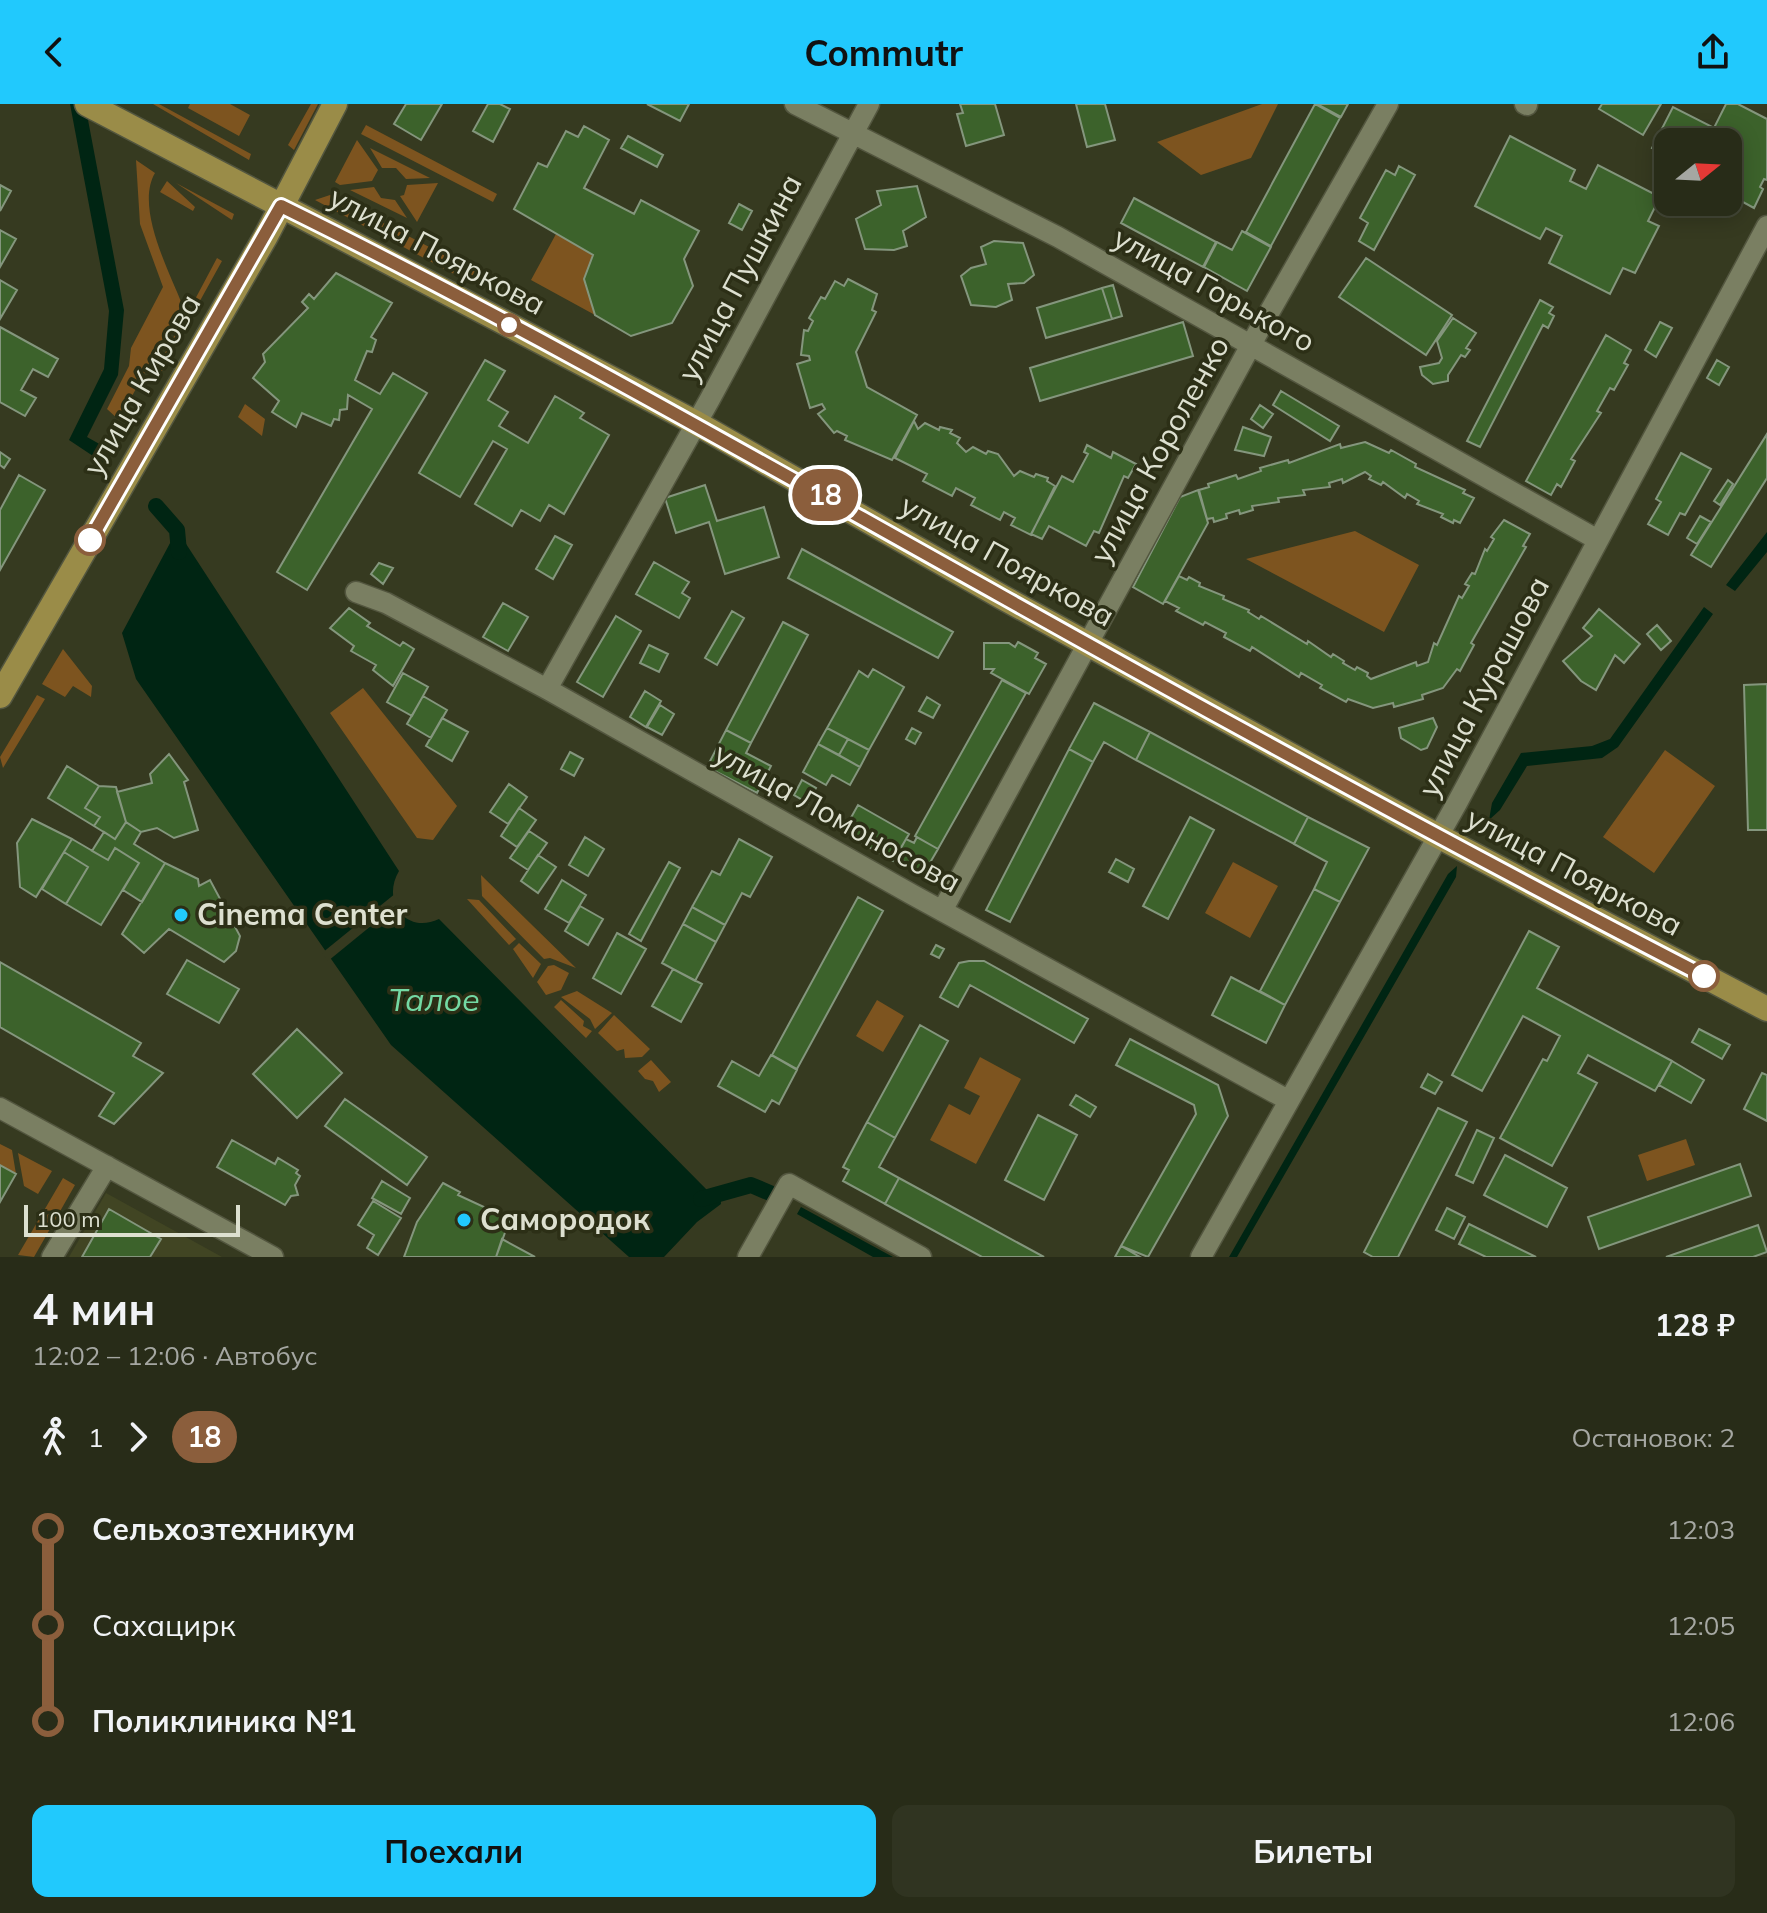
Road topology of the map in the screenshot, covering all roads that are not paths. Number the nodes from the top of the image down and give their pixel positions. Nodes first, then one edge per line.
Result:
1 (87, 104) edge
2 (335, 104) edge
3 (795, 104) edge
4 (869, 104) edge
5 (1388, 104) edge
6 (853, 132) junction
7 (281, 206) junction
8 (1767, 226) edge
9 (1252, 344) junction
10 (696, 423) junction
11 (1598, 540) junction
12 (356, 592) dead end
13 (1090, 645) junction
14 (547, 689) junction
15 (0, 696) edge
16 (1438, 836) junction
17 (942, 911) junction
18 (1767, 1009) edge
19 (1288, 1100) junction
20 (0, 1108) edge
21 (107, 1166) junction
22 (52, 1257) edge
23 (273, 1257) edge
24 (748, 1257) edge
25 (921, 1257) edge
26 (1201, 1257) edge

1 - 7 main road, улица Пояркова
2 - 7 main road, улица Кирова
3 - 6 street, улица Горького
4 - 6 street, улица Пушкина
5 - 9 street, улица Короленко
6 - 9 street, улица Горького
6 - 10 street, улица Пушкина
7 - 10 main road, улица Пояркова
7 - 15 main road, улица Кирова
8 - 11 street, улица Курашова
9 - 11 street, улица Горького
9 - 13 street, улица Короленко
10 - 13 main road, улица Пояркова
10 - 14 street, улица Пушкина
11 - 16 street, улица Курашова
12 - 14 street, улица Ломоносова
13 - 16 main road, улица Пояркова
13 - 17 street, улица Короленко
14 - 17 street, улица Ломоносова
16 - 18 main road, улица Пояркова
16 - 19 street, улица Курашова
17 - 19 street, улица Ломоносова
19 - 26 street, улица Курашова
20 - 21 street
21 - 22 street
21 - 23 street
24 - 25 street

